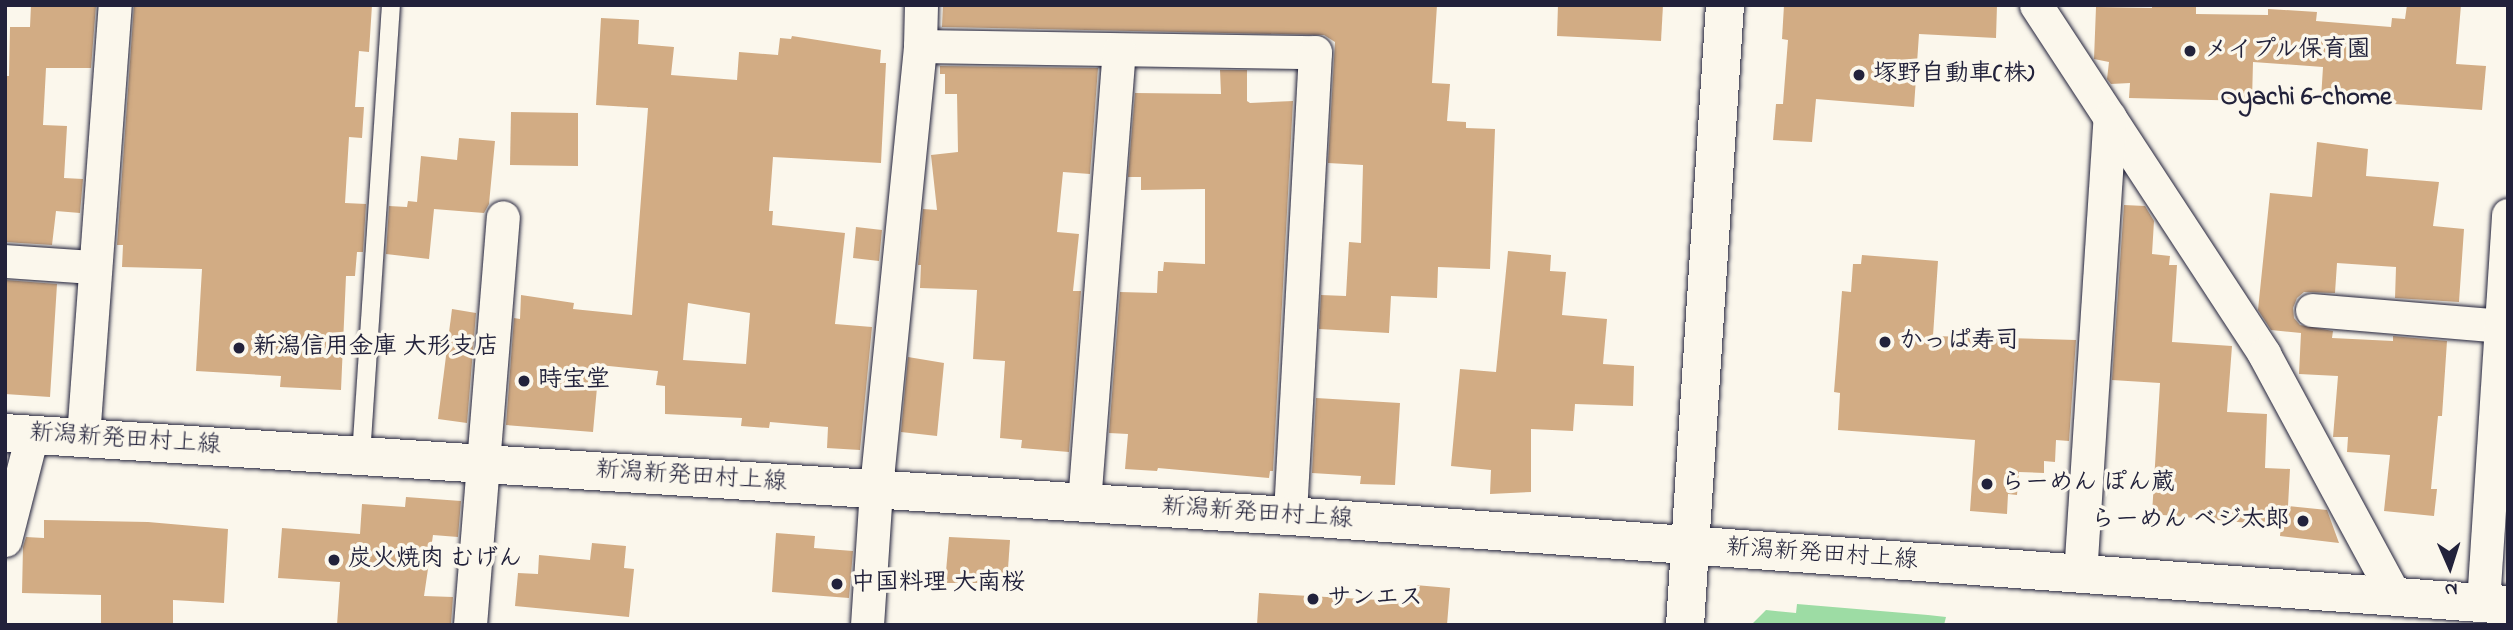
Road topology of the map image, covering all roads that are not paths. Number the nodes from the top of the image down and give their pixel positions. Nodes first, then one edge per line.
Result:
1 (115, 5) edge
2 (391, 5) edge
3 (921, 5) edge
4 (1725, 5) edge
5 (2036, 5) edge
6 (920, 46) junction
7 (1119, 50) junction
8 (2110, 117) junction
9 (2508, 215) edge
10 (503, 218) dead end
11 (5, 261) edge
12 (94, 267) junction
13 (2312, 310) dead end
14 (2501, 326) junction
15 (18, 434) edge
16 (83, 437) junction
17 (362, 456) junction
18 (485, 464) junction
19 (876, 488) junction
20 (1084, 503) junction
21 (1290, 516) junction
22 (5, 540) edge
23 (1692, 545) junction
24 (2080, 575) junction
25 (2396, 598) junction
26 (2495, 604) edge
27 (471, 625) edge
28 (867, 625) edge
29 (1685, 625) edge

1 - 12 street
2 - 17 lane
3 - 6 street
4 - 23 main road
5 - 8 street
6 - 7 street
6 - 19 street
7 - 20 street
7 - 21 street
8 - 24 street
8 - 25 street
9 - 14 street
10 - 18 street
11 - 12 street
12 - 16 street
13 - 14 street
14 - 26 street
15 - 16 main road, 新潟新発田村上線
15 - 22 street
16 - 17 main road, 新潟新発田村上線
17 - 18 main road, 新潟新発田村上線
18 - 19 main road, 新潟新発田村上線
18 - 27 street
19 - 20 main road, 新潟新発田村上線
19 - 28 street
20 - 21 main road, 新潟新発田村上線
21 - 23 main road, 新潟新発田村上線
23 - 24 main road, 新潟新発田村上線
23 - 29 main road
24 - 25 main road, 新潟新発田村上線
25 - 26 main road, 新潟新発田村上線

